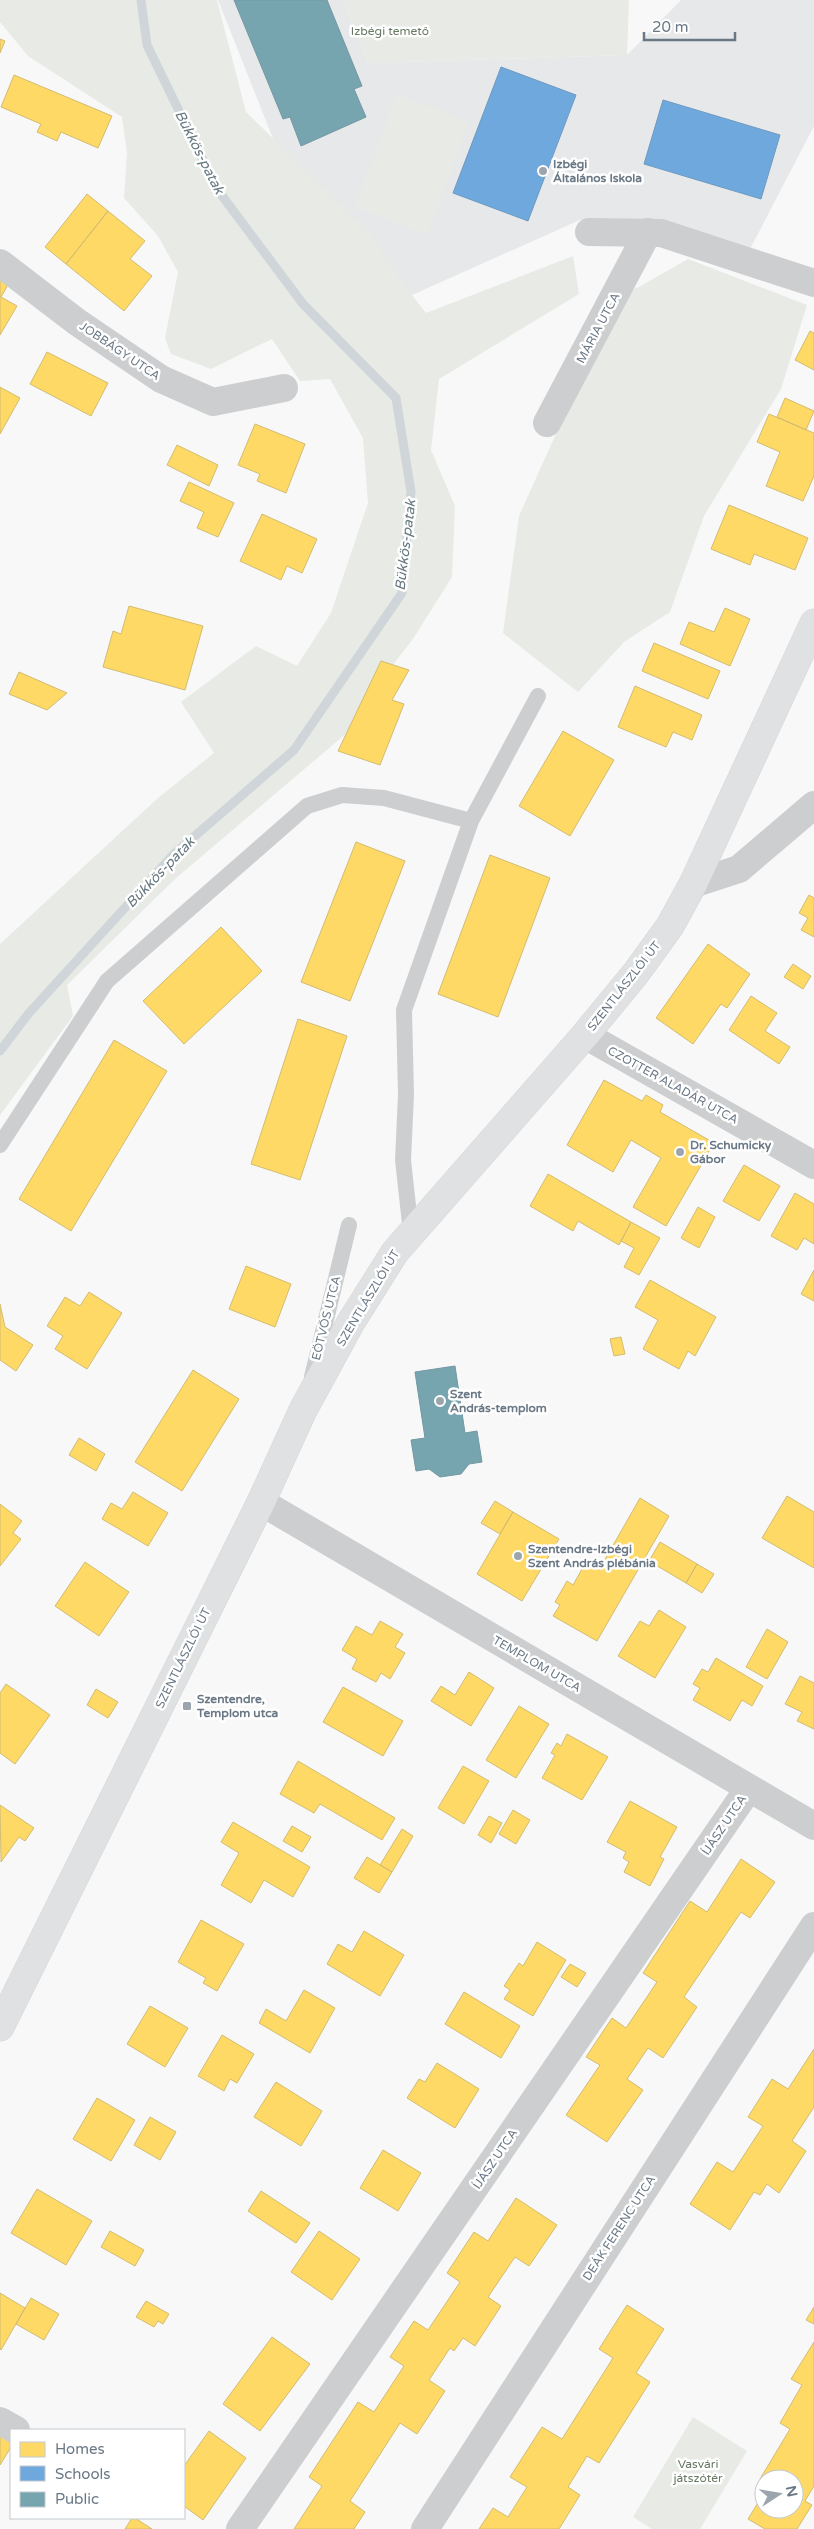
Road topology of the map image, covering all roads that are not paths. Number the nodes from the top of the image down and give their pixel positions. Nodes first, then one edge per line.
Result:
1 (589, 232) dead end
2 (648, 232) junction
3 (0, 263) edge
4 (814, 283) edge
5 (284, 388) dead end
6 (547, 423) dead end
7 (814, 623) edge
8 (538, 696) dead end
9 (814, 805) edge
10 (471, 821) junction
11 (693, 884) junction
12 (585, 1035) junction
13 (0, 1145) edge
14 (814, 1165) edge
15 (349, 1225) dead end
16 (411, 1232) junction
17 (303, 1410) junction
18 (261, 1502) junction
19 (749, 1788) junction
20 (814, 1826) edge
21 (814, 1926) edge
22 (0, 2026) edge
23 (0, 2421) edge
24 (14, 2429) edge
25 (240, 2529) edge
26 (425, 2529) edge

1 - 2 street
2 - 4 street
2 - 6 street, MÁRIA UTCA
3 - 5 street, JOBBÁGY UTCA
7 - 11 main road, SZENTLÁSZLÓI ÚT
8 - 10 lane
9 - 11 street
10 - 13 lane
10 - 16 lane
11 - 12 main road, SZENTLÁSZLÓI ÚT
12 - 14 street, CZOTTER ALADÁR UTCA
12 - 16 main road, SZENTLÁSZLÓI ÚT
15 - 17 lane, EÖTVÖS UTCA
16 - 17 main road, SZENTLÁSZLÓI ÚT
17 - 18 main road, SZENTLÁSZLÓI ÚT
18 - 19 street, TEMPLOM UTCA
18 - 22 main road, SZENTLÁSZLÓI ÚT
19 - 20 street, TEMPLOM UTCA
19 - 25 street, ÍJÁSZ UTCA
21 - 26 street, DEÁK FERENC UTCA
23 - 24 street

